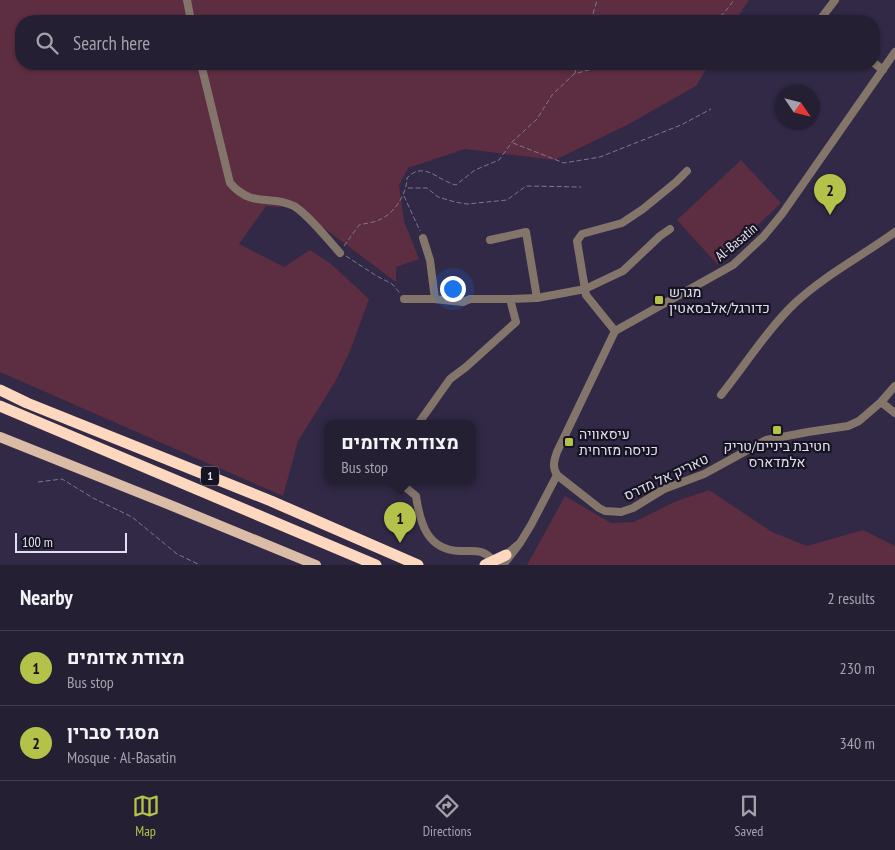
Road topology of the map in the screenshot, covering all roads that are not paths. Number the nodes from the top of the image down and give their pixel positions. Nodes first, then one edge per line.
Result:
1 (187, 0) edge
2 (835, 0) edge
3 (190, 15) edge
4 (824, 15) edge
5 (895, 52) edge
6 (880, 68) edge
7 (202, 70) edge
8 (883, 70) junction
9 (687, 171) dead end
10 (670, 229) dead end
11 (895, 232) edge
12 (423, 238) road end
13 (490, 240) dead end
14 (340, 253) road end
15 (585, 289) junction
16 (510, 298) junction
17 (537, 298) junction
18 (404, 299) road end
19 (436, 299) junction
20 (615, 331) junction
21 (895, 386) edge
22 (0, 390) edge
23 (721, 395) dead end
24 (881, 402) junction
25 (0, 406) edge
26 (895, 413) edge
27 (421, 420) edge
28 (0, 437) edge
29 (558, 476) junction
30 (403, 485) edge
31 (499, 563) edge
32 (316, 565) edge
33 (376, 565) edge
34 (418, 565) edge

1 - 3 street
2 - 4 street
5 - 8 street, Al-Basatin
6 - 8 street
7 - 14 street
8 - 20 street, Al-Basatin
9 - 15 street
10 - 15 street
11 - 23 street
12 - 19 street
13 - 17 street
15 - 17 street
15 - 20 street
16 - 17 street
16 - 19 street
16 - 27 street
18 - 19 street
20 - 29 street
21 - 24 street, טאריק אל מדרס
22 - 34 highway, 1
24 - 26 street
24 - 29 street, טאריק אל מדרס
25 - 33 highway, 1
28 - 32 main road
29 - 31 street
30 - 31 street

